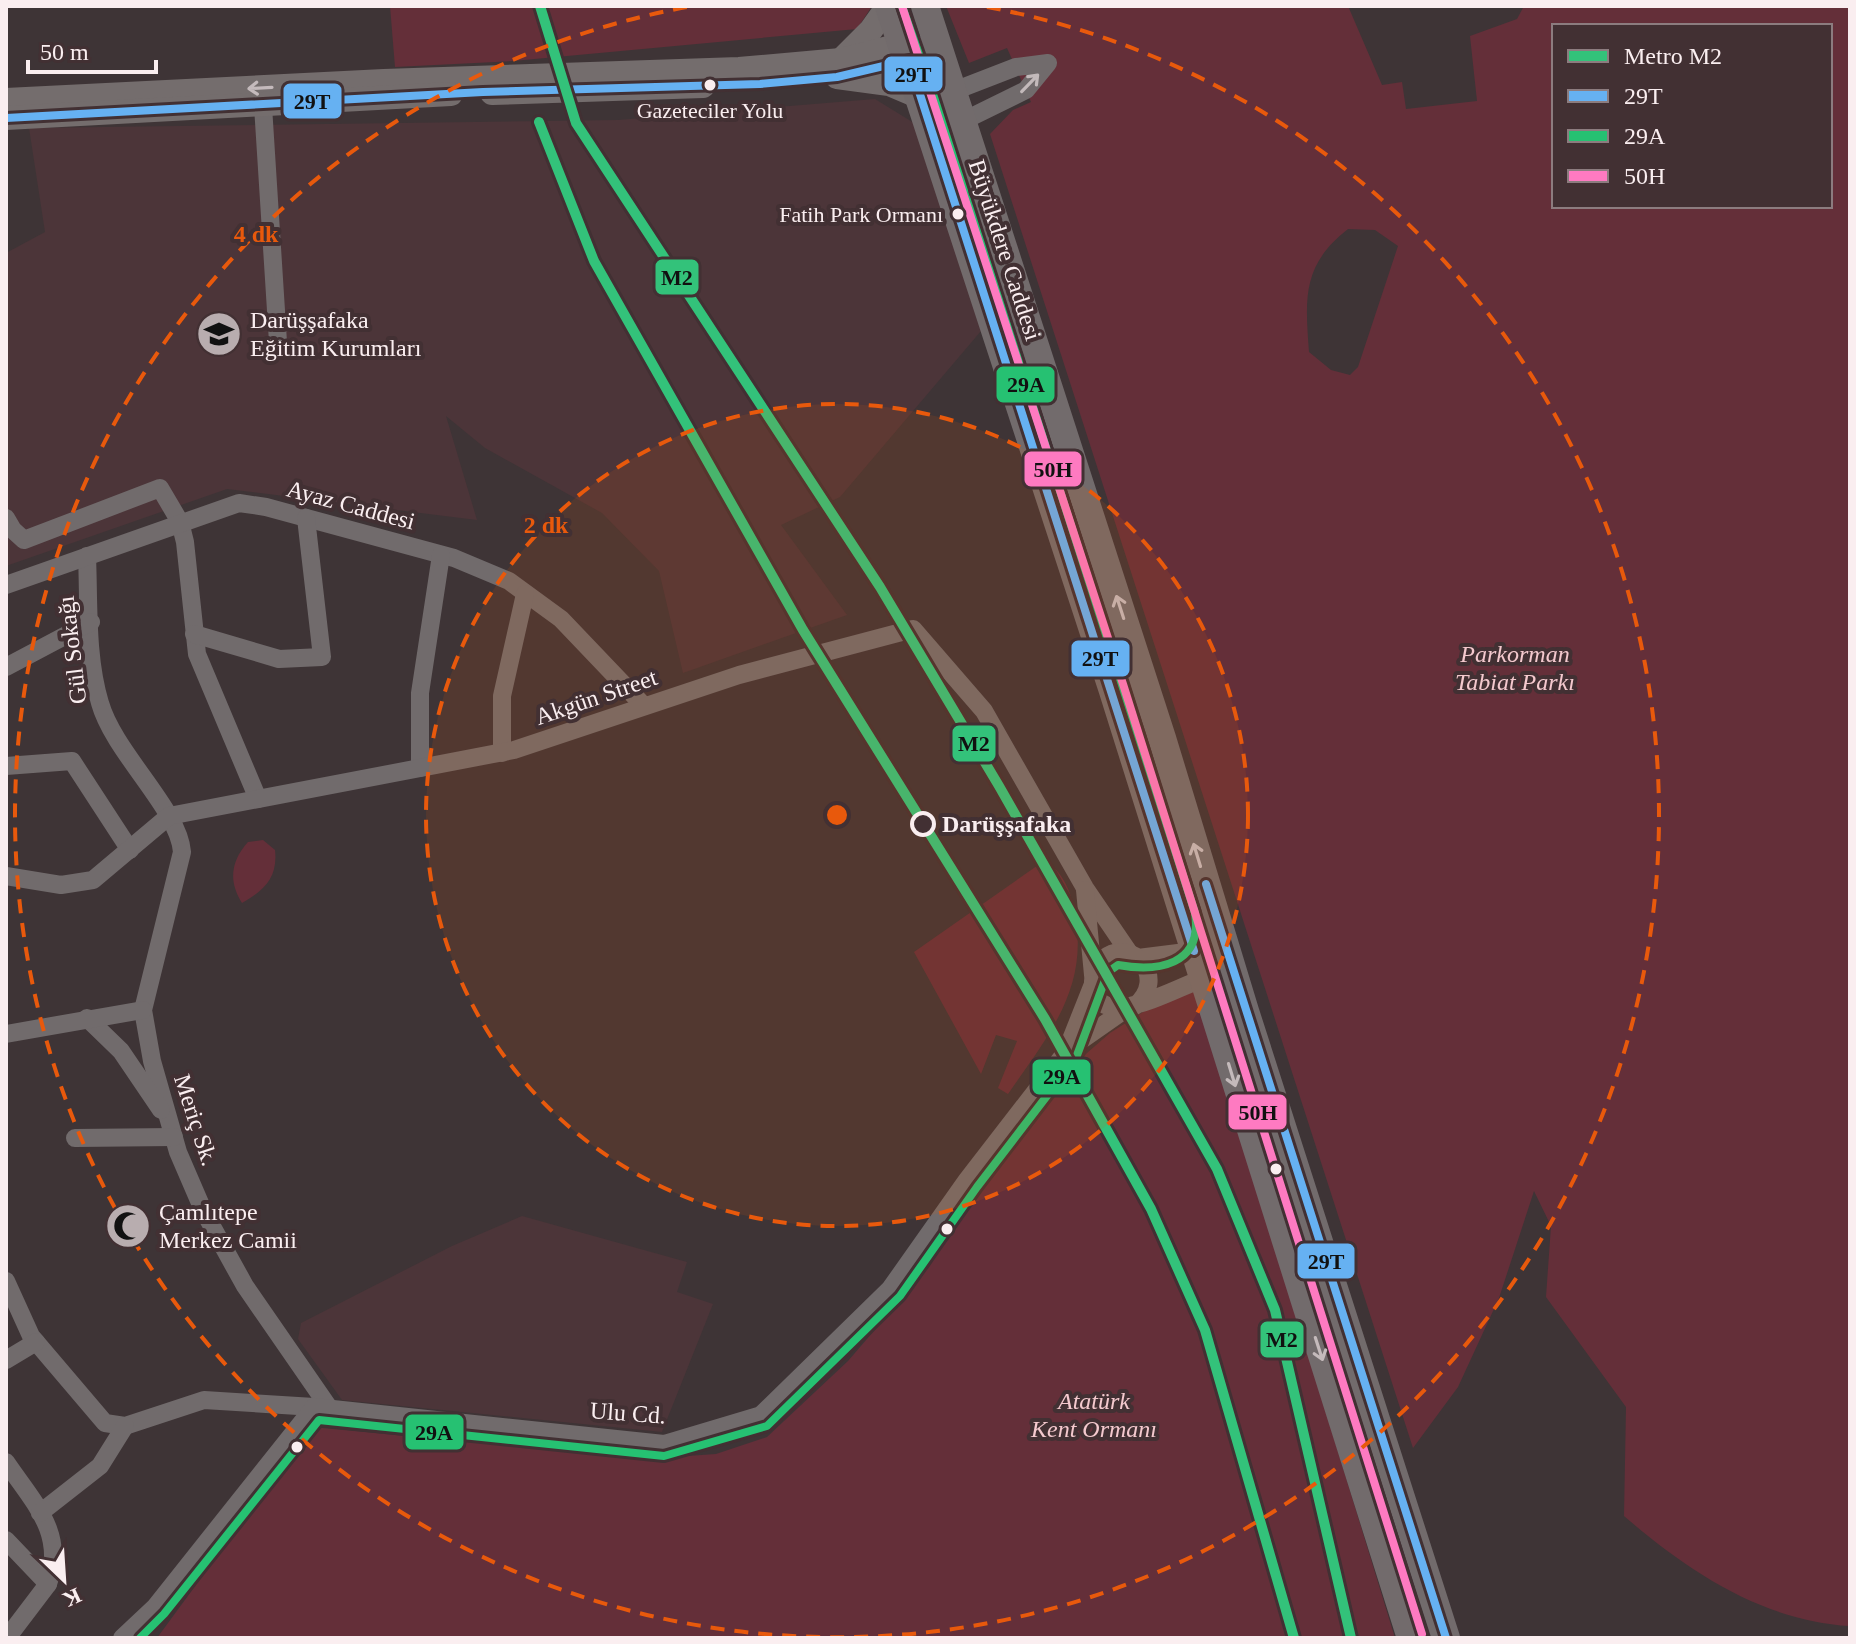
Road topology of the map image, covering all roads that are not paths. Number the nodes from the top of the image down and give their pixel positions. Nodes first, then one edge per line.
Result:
1 (889, 6) edge
2 (925, 6) edge
3 (918, 47) junction
4 (839, 68) junction
5 (954, 91) junction
6 (922, 98) junction
7 (6, 100) edge
8 (263, 106) junction
9 (6, 118) edge
10 (968, 134) junction
11 (278, 342) dead end
12 (6, 518) edge
13 (306, 518) junction
14 (180, 522) junction
15 (441, 555) junction
16 (87, 556) junction
17 (6, 585) edge
18 (525, 594) junction
19 (91, 622) junction
20 (194, 634) junction
21 (6, 667) edge
22 (644, 706) junction
23 (502, 753) junction
24 (6, 766) edge
25 (420, 768) junction
26 (258, 799) junction
27 (169, 816) junction
28 (130, 850) junction
29 (6, 876) edge
30 (1085, 888) junction
31 (1182, 943) junction
32 (1134, 956) junction
33 (1228, 957) junction
34 (1093, 980) junction
35 (1200, 987) junction
36 (1130, 1007) junction
37 (143, 1010) junction
38 (87, 1018) junction
39 (6, 1034) edge
40 (1066, 1052) junction
41 (172, 1130) junction
42 (75, 1138) dead end
43 (6, 1281) edge
44 (36, 1342) junction
45 (6, 1360) edge
46 (322, 1408) junction
47 (125, 1426) junction
48 (6, 1462) edge
49 (40, 1513) junction
50 (6, 1540) edge
51 (48, 1584) junction
52 (7, 1638) edge
53 (122, 1638) edge
54 (1411, 1638) edge
55 (1446, 1638) edge

1 - 3 main road, Büyükdere Caddesi
1 - 4 main road
2 - 3 main road, Büyükdere Caddesi
3 - 4 main road
3 - 5 main road, Büyükdere Caddesi
3 - 6 main road, Büyükdere Caddesi
3 - 10 main road
4 - 6 main road
4 -> 7 main road
4 - 8 main road
5 - 10 main road, Büyükdere Caddesi
10 -> 5 street
6 - 31 main road, Büyükdere Caddesi
8 - 9 main road
8 - 11 street
33 -> 10 main road, Büyükdere Caddesi
12 - 14 street
13 - 14 street, Ayaz Caddesi
13 - 15 street, Ayaz Caddesi
13 - 20 street
14 - 16 street, Ayaz Caddesi
14 - 20 street
15 - 18 street, Ayaz Caddesi
15 - 25 street
16 - 17 street, Ayaz Caddesi
16 - 19 street, Gül Sokağı
18 - 22 street, Ayaz Caddesi
18 - 23 street
19 - 21 street
19 - 27 street, Gül Sokağı
20 - 26 street
22 - 23 street, Akgün Street
22 - 30 street, Akgün Street
23 - 25 street, Akgün Street
24 - 28 street
25 - 26 street, Akgün Street
26 - 27 street, Akgün Street
27 - 28 street
27 - 37 street, Meriç Sk.
28 - 29 street
30 - 32 street, Akgün Street
30 - 34 street, Akgün Street
31 - 32 street
31 - 33 main road
31 - 35 main road, Büyükdere Caddesi
32 - 34 street
32 - 36 street
33 - 35 main road
33 - 55 main road, Büyükdere Caddesi
34 - 36 street
34 - 40 street, Ulu Cd.
35 - 36 street, Ulu Cd.
35 -> 54 main road, Büyükdere Caddesi
36 - 40 street, Ulu Cd.
37 - 38 street
37 - 41 street, Meriç Sk.
38 - 39 street
38 - 41 street
40 - 46 street, Ulu Cd.
41 - 42 street
41 - 46 street, Meriç Sk.
43 - 44 street
44 - 45 street
44 - 47 street
46 - 47 street, Ulu Cd.
46 - 53 street
47 - 49 street
48 - 49 street
49 - 51 street
50 - 51 street
51 - 52 street

